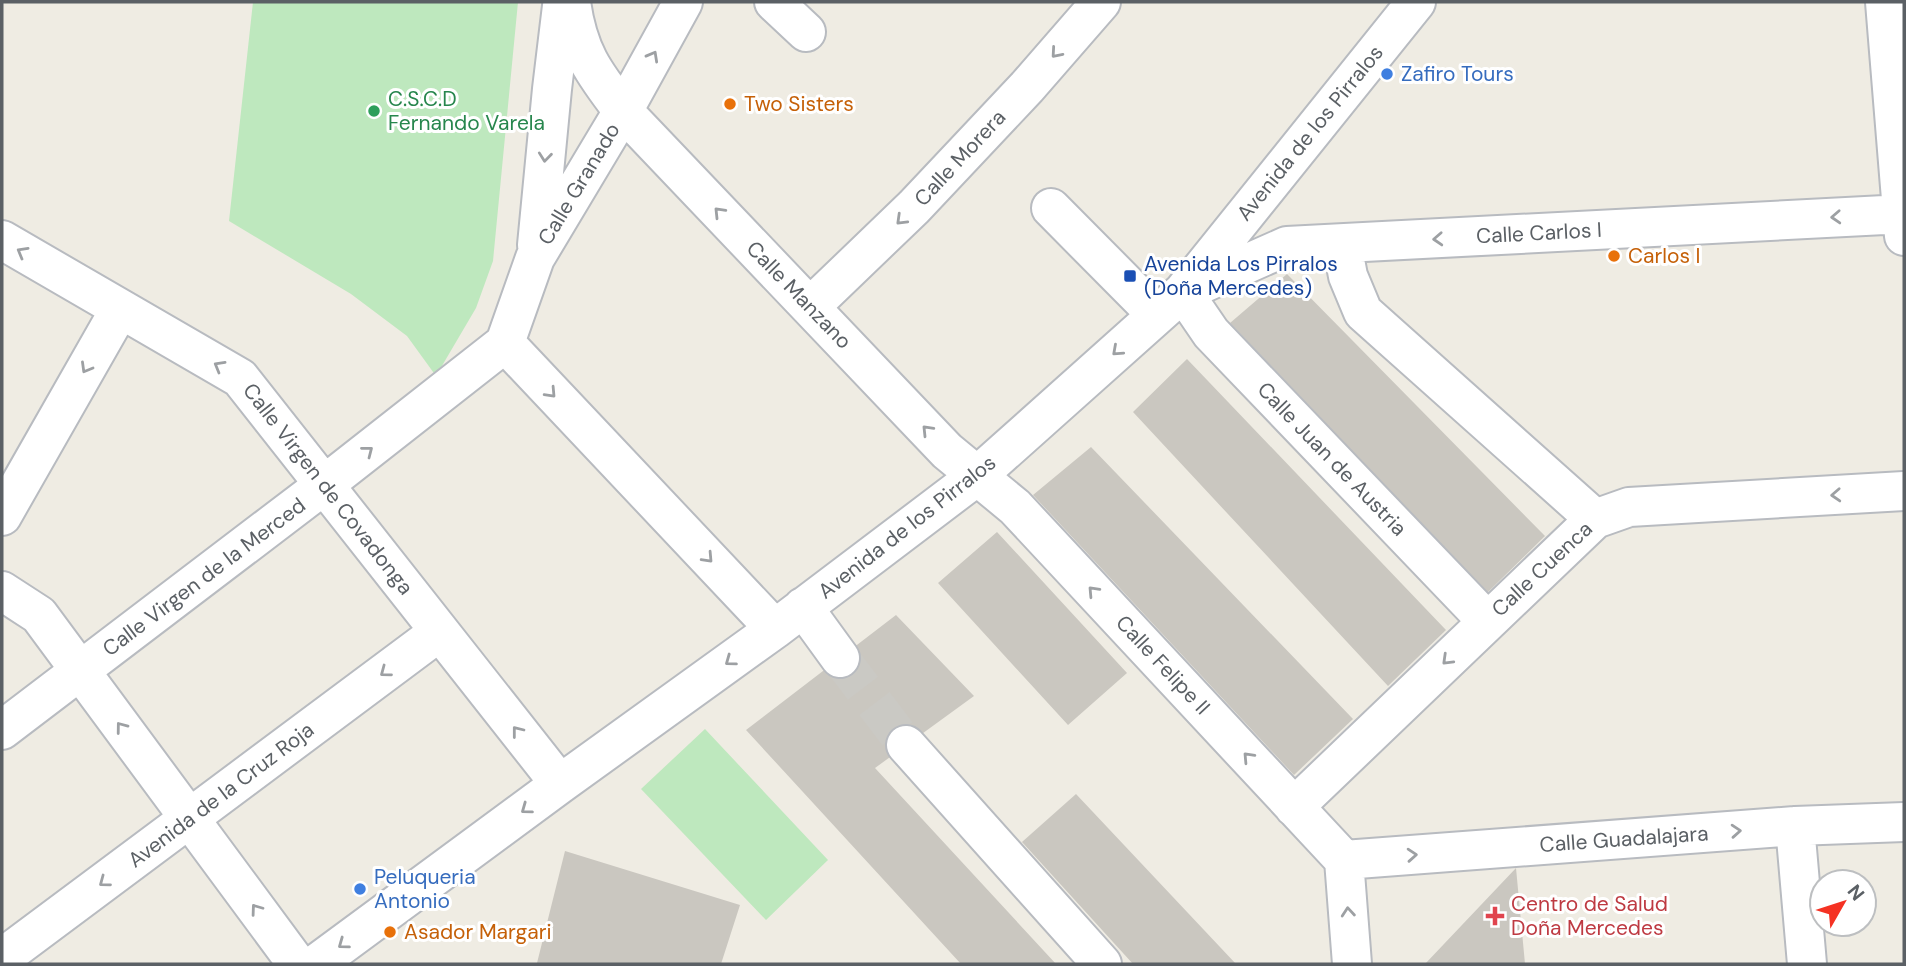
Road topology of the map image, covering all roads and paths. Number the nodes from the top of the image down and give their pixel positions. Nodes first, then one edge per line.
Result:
1 (563, 2) edge
2 (570, 2) edge
3 (683, 2) edge
4 (774, 2) edge
5 (1101, 2) edge
6 (1416, 2) edge
7 (1885, 2) edge
8 (806, 32) dead end
9 (597, 78) junction
10 (552, 89) junction
11 (623, 111) junction
12 (1051, 208) dead end
13 (1904, 221) edge
14 (2, 240) edge
15 (1342, 244) junction
16 (535, 257) junction
17 (1170, 303) junction
18 (810, 307) junction
19 (120, 309) junction
20 (505, 344) junction
21 (977, 476) junction
22 (324, 485) junction
23 (1904, 491) edge
24 (2, 516) edge
25 (1595, 519) junction
26 (2, 591) edge
27 (789, 618) junction
28 (1487, 621) junction
29 (439, 632) junction
30 (840, 658) tunnel mouth
31 (80, 672) junction
32 (2, 730) edge
33 (906, 745) tunnel mouth
34 (559, 784) junction
35 (1294, 807) junction
36 (189, 818) junction
37 (1904, 822) edge
38 (1795, 826) junction
39 (1344, 860) junction
40 (2, 958) edge
41 (297, 964) edge
42 (316, 964) edge
43 (1102, 964) edge
44 (1352, 964) edge
45 (1807, 964) edge

1 - 10 street, Calle Granado
2 - 9 street, Calle Manzano
11 -> 3 street, Calle Granado
4 - 8 street
5 -> 18 street, Calle Morera
6 - 17 street, Avenida de los Pirralos
7 - 13 street
9 - 10 street
9 - 11 street, Calle Manzano
10 -> 16 street, Calle Granado
11 - 16 street, Calle Granado
18 -> 11 street, Calle Manzano
12 - 17 street, Calle Juan de Austria
13 -> 15 street, Calle Carlos I
19 -> 14 street, Calle Virgen de Covadonga
15 - 17 street, Calle Carlos I
15 - 25 street
16 - 20 street, Calle Granado
17 -> 21 street, Avenida de los Pirralos
17 - 28 street, Calle Juan de Austria
21 -> 18 street, Calle Manzano
22 -> 19 street, Calle Virgen de Covadonga
19 -> 24 street
22 -> 20 street, Calle Virgen de la Merced
20 -> 27 street
21 - 27 street, Avenida de los Pirralos
35 -> 21 street, Calle Felipe II
22 - 29 street, Calle Virgen de Covadonga
22 - 31 street, Calle Virgen de la Merced
23 -> 25 street, Calle Cuenca
25 - 28 street, Calle Cuenca
26 - 31 street
27 - 30 street
27 -> 34 street, Avenida de los Pirralos
28 -> 35 street, Calle Cuenca
34 -> 29 street, Calle Virgen de Covadonga
29 -> 36 street, Avenida de la Cruz Roja
31 - 32 street, Calle Virgen de la Merced
36 -> 31 street
33 - 43 street
34 -> 42 street, Avenida de los Pirralos
35 - 39 street, Calle Felipe II
36 -> 40 street, Avenida de la Cruz Roja
41 -> 36 street
37 - 38 street, Calle Guadalajara
39 -> 38 street, Calle Guadalajara
38 - 45 street
44 -> 39 street

